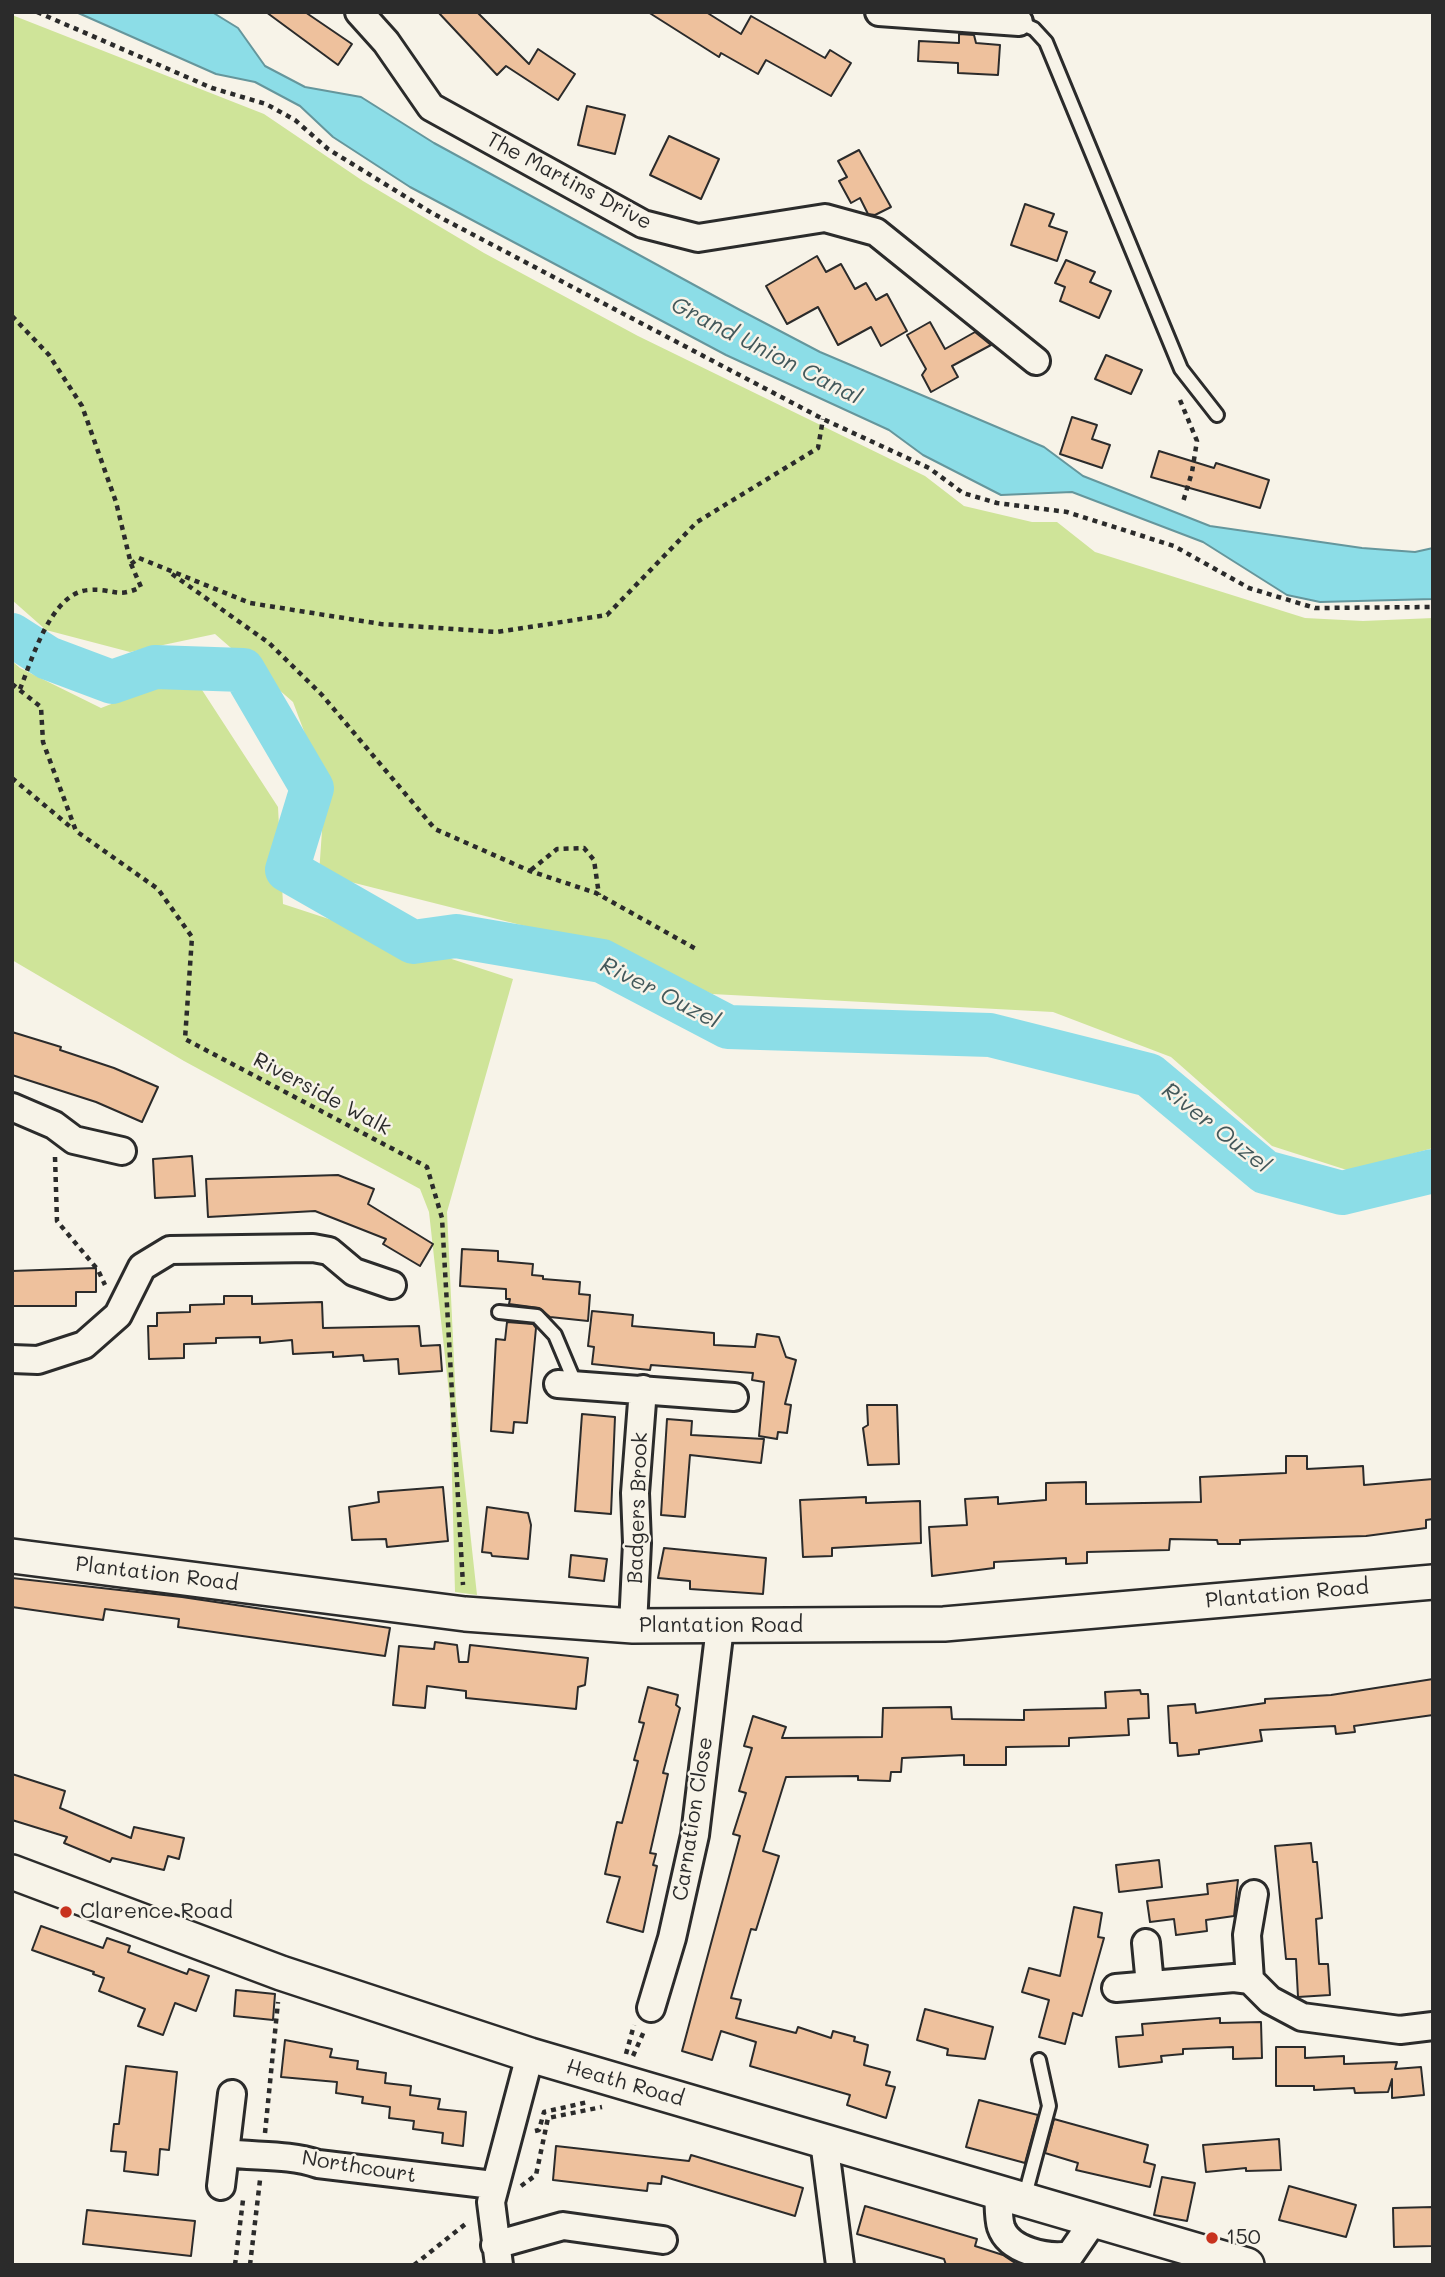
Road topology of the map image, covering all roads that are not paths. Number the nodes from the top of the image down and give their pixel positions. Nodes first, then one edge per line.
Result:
1 (359, 12) edge
2 (879, 12) edge
3 (1019, 22) joint
4 (1036, 361) dead end
5 (1217, 415) dead end
6 (12, 1107) edge
7 (122, 1151) dead end
8 (392, 1285) dead end
9 (499, 1312) dead end
10 (12, 1359) edge
11 (567, 1384) joint
12 (643, 1389) junction
13 (734, 1397) dead end
14 (12, 1556) edge
15 (1433, 1582) edge
16 (634, 1626) junction
17 (720, 1627) junction
18 (12, 1872) edge
19 (1254, 1894) dead end
20 (1146, 1943) dead end
21 (1250, 1980) junction
22 (1150, 1985) junction
23 (1116, 1988) dead end
24 (651, 2008) road end
25 (1433, 2026) edge
26 (530, 2055) junction
27 (1039, 2060) dead end
28 (232, 2094) dead end
29 (824, 2141) junction
30 (225, 2153) junction
31 (221, 2186) dead end
32 (492, 2194) junction
33 (1011, 2196) junction
34 (1094, 2220) junction
35 (663, 2240) dead end
36 (497, 2255) edge
37 (840, 2265) edge
38 (1247, 2265) edge

1 - 4 street, The Martins Drive
2 - 3 street
3 - 5 lane
6 - 7 street
8 - 10 street
9 - 11 lane
11 - 12 street
12 - 13 street
12 - 16 street, Badgers Brook
14 - 16 street, Plantation Road
15 - 17 street, Plantation Road
16 - 17 street, Plantation Road
17 - 24 street, Carnation Close
18 - 26 street, Heath Road
19 - 21 street
20 - 22 street
21 - 22 street
21 - 25 street
22 - 23 street
26 - 29 street, Heath Road
26 - 32 street
27 - 33 lane
28 - 30 street
29 - 33 street, Heath Road
29 - 37 street
30 - 31 street
30 - 32 street, Northcourt
32 - 36 street
33 - 34 street, Heath Road
33 - 34 street
34 - 38 street, Heath Road
35 - 36 street

